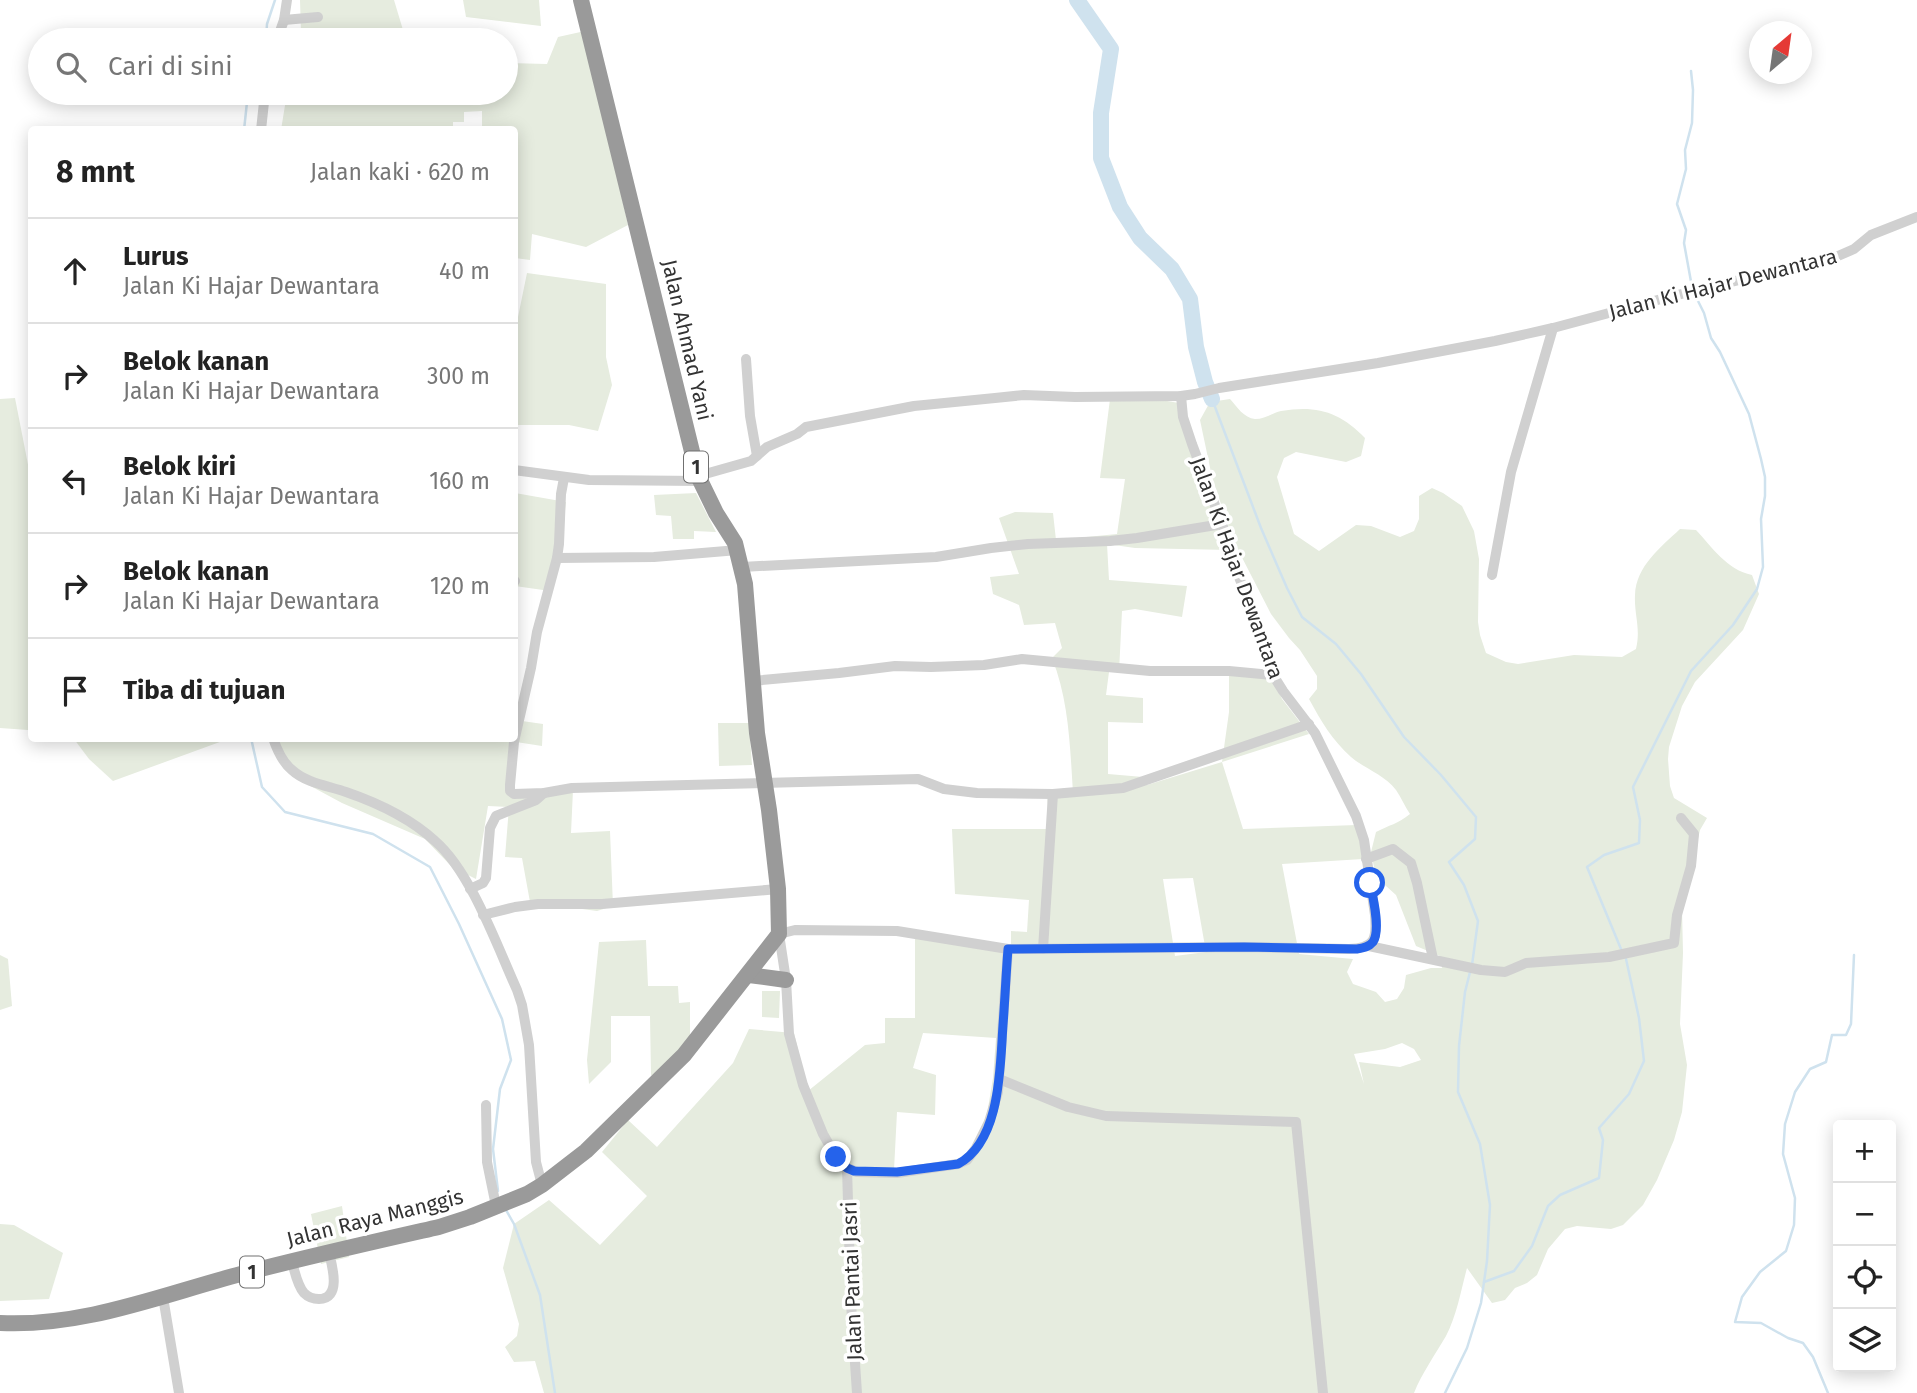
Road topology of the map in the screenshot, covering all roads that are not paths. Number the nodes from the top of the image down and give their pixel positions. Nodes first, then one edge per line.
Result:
1 (287, 0) edge
2 (582, 0) edge
3 (318, 16) dead end
4 (284, 20) junction
5 (281, 28) edge
6 (264, 105) edge
7 (261, 126) edge
8 (1917, 217) edge
9 (1553, 328) junction
10 (746, 359) dead end
11 (1181, 396) junction
12 (757, 456) junction
13 (518, 471) edge
14 (564, 478) junction
15 (700, 478) junction
16 (1222, 524) junction
17 (738, 550) junction
18 (557, 558) junction
19 (742, 567) junction
20 (1492, 575) dead end
21 (1273, 675) junction
22 (752, 681) junction
23 (1309, 724) junction
24 (518, 725) edge
25 (274, 742) edge
26 (514, 742) edge
27 (764, 782) junction
28 (544, 793) junction
29 (1053, 794) junction
30 (1681, 818) dead end
31 (1366, 859) junction
32 (470, 889) junction
33 (778, 889) junction
34 (483, 915) junction
35 (779, 934) junction
36 (1369, 946) junction
37 (1008, 949) junction
38 (1043, 949) junction
39 (1433, 959) junction
40 (749, 975) junction
41 (786, 980) junction
42 (999, 1079) junction
43 (486, 1105) dead end
44 (847, 1168) junction
45 (535, 1190) junction
46 (499, 1205) junction
47 (329, 1253) junction
48 (292, 1262) junction
49 (163, 1297) junction
50 (0, 1323) edge
51 (180, 1393) edge
52 (857, 1393) edge
53 (1323, 1393) edge

1 - 4 street
2 - 15 highway, Jalan Ahmad Yani / 1
3 - 4 street
4 - 5 street
6 - 7 street
8 - 9 street, Jalan Ki Hajar Dewantara
9 - 11 street, Jalan Ki Hajar Dewantara
9 - 20 street
10 - 12 street
11 - 12 street
11 - 16 street, Jalan Ki Hajar Dewantara
12 - 15 street
13 - 14 street
14 - 15 street
14 - 18 street
15 - 17 highway, Jalan Ahmad Yani / 1
16 - 19 street
16 - 21 street, Jalan Ki Hajar Dewantara
17 - 18 street
17 - 19 highway, Jalan Ahmad Yani / 1
18 - 24 street
19 - 22 highway, Jalan Ahmad Yani / 1
21 - 22 street
21 - 23 street, Jalan Ki Hajar Dewantara
22 - 27 highway, Jalan Ahmad Yani / 1
23 - 29 street
23 - 31 street, Jalan Ki Hajar Dewantara
25 - 32 street
26 - 28 street
27 - 28 street
27 - 29 street
27 - 33 highway, Jalan Ahmad Yani / 1
28 - 32 street
29 - 38 street
30 - 39 street
31 - 36 street, Jalan Ki Hajar Dewantara
31 - 39 street
32 - 34 street
33 - 34 street
33 - 35 highway, Jalan Ahmad Yani / 1
34 - 45 street
35 - 37 street
35 - 40 highway, Jalan Raya Manggis / 1
35 - 41 street
36 - 38 street
36 - 39 street
37 - 38 street
37 - 42 street
40 - 41 highway
40 - 45 highway, Jalan Raya Manggis / 1
41 - 44 street
42 - 44 street
42 - 53 street
43 - 46 street
44 - 52 street, Jalan Pantai Jasri
45 - 46 highway, Jalan Raya Manggis / 1
46 - 47 highway, Jalan Raya Manggis / 1
47 - 48 highway, Jalan Raya Manggis / 1
47 - 48 street
48 - 49 highway, Jalan Raya Manggis / 1
49 - 50 highway, Jalan Raya Manggis / 1
49 - 51 street

